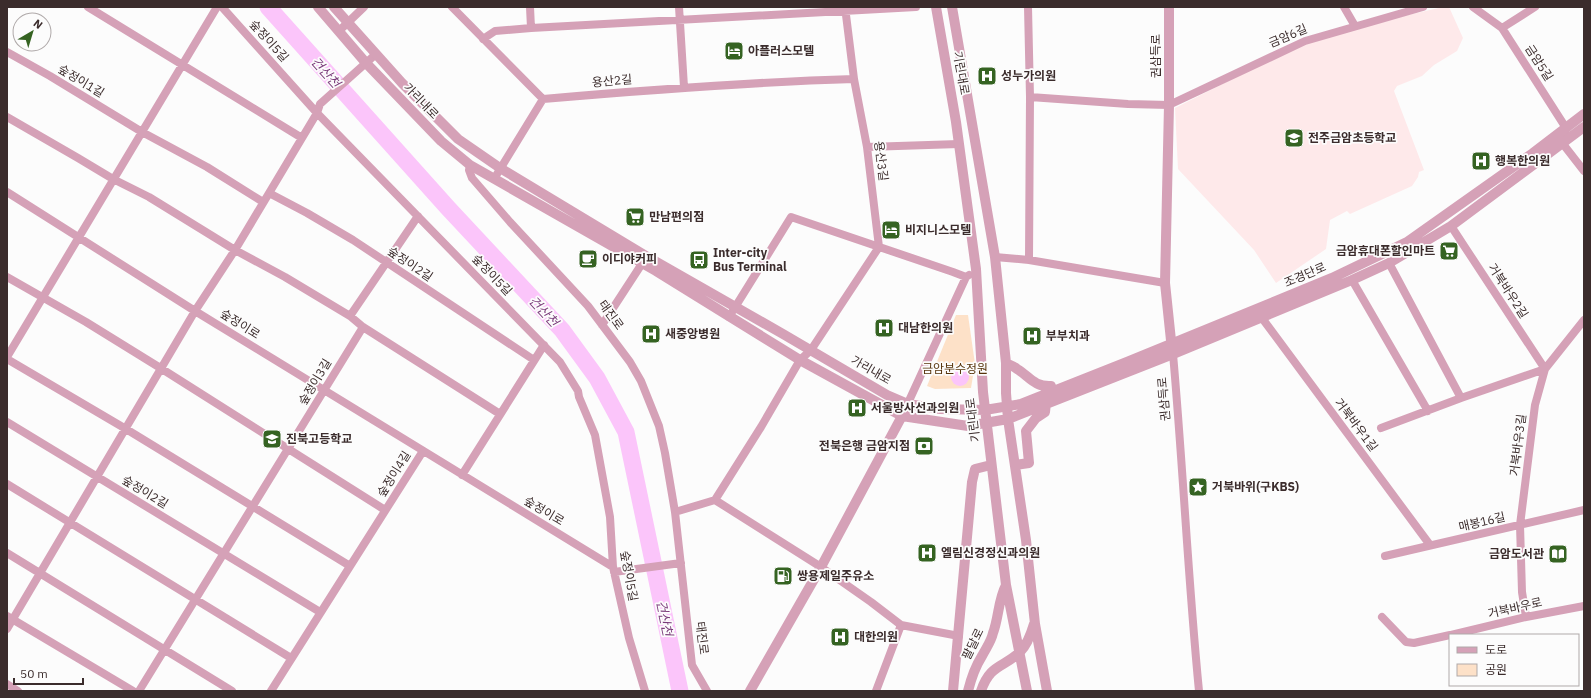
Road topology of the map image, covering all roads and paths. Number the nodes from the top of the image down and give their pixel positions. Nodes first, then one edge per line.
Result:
1 (88, 7) edge
2 (217, 7) edge
3 (222, 7) edge
4 (318, 7) edge
5 (334, 7) edge
6 (364, 7) edge
7 (452, 7) edge
8 (530, 7) edge
9 (679, 7) edge
10 (916, 7) edge
11 (936, 7) edge
12 (952, 7) edge
13 (1028, 7) edge
14 (1169, 7) edge
15 (1344, 7) edge
16 (1424, 7) edge
17 (1473, 7) edge
18 (1535, 7) edge
19 (845, 9) edge
20 (680, 20) junction
21 (348, 22) junction
22 (1355, 26) junction
23 (531, 28) junction
24 (1502, 28) junction
25 (339, 31) junction
26 (483, 39) junction
27 (7, 52) edge
28 (376, 54) junction
29 (181, 65) junction
30 (364, 66) junction
31 (854, 79) junction
32 (684, 87) junction
33 (1030, 97) junction
34 (543, 99) junction
35 (1169, 104) junction
36 (317, 113) junction
37 (1584, 114) edge
38 (7, 117) edge
39 (1584, 127) edge
40 (1566, 128) junction
41 (142, 132) junction
42 (302, 138) junction
43 (959, 144) junction
44 (1563, 144) junction
45 (867, 147) junction
46 (470, 165) junction
47 (500, 168) junction
48 (1584, 171) edge
49 (113, 179) junction
50 (494, 179) junction
51 (7, 192) edge
52 (269, 193) junction
53 (264, 202) junction
54 (418, 216) junction
55 (1451, 226) junction
56 (78, 237) junction
57 (879, 247) junction
58 (235, 250) junction
59 (995, 257) junction
60 (644, 260) junction
61 (1030, 260) junction
62 (386, 262) junction
63 (1389, 263) junction
64 (976, 269) junction
65 (7, 277) edge
66 (966, 277) junction
67 (1352, 280) junction
68 (1165, 283) junction
69 (42, 298) junction
70 (735, 306) junction
71 (195, 311) junction
72 (350, 316) junction
73 (729, 317) junction
74 (1262, 318) junction
75 (1584, 320) edge
76 (602, 325) junction
77 (363, 327) junction
78 (544, 345) junction
79 (1172, 349) junction
80 (811, 350) junction
81 (7, 358) edge
82 (534, 360) junction
83 (800, 360) junction
84 (1006, 363) junction
85 (162, 369) junction
86 (1545, 369) junction
87 (324, 390) junction
88 (1053, 391) junction
89 (1461, 398) junction
90 (1046, 403) junction
91 (908, 404) junction
92 (1007, 407) junction
93 (985, 410) junction
94 (1428, 411) junction
95 (500, 414) junction
96 (902, 416) junction
97 (1008, 419) junction
98 (7, 422) edge
99 (986, 423) junction
100 (1381, 428) dead end
101 (126, 429) junction
102 (288, 449) junction
103 (423, 451) junction
104 (992, 465) junction
105 (1015, 465) junction
106 (462, 475) junction
107 (96, 476) junction
108 (7, 484) edge
109 (715, 500) junction
110 (252, 507) junction
111 (385, 510) junction
112 (1584, 510) edge
113 (675, 512) junction
114 (69, 522) junction
115 (1520, 525) junction
116 (1430, 546) junction
117 (7, 553) edge
118 (224, 554) junction
119 (1385, 556) dead end
120 (677, 563) junction
121 (350, 566) junction
122 (821, 567) junction
123 (613, 570) junction
124 (40, 573) junction
125 (1006, 585) junction
126 (195, 600) junction
127 (1584, 606) edge
128 (320, 612) junction
129 (1382, 617) dead end
130 (1526, 617) junction
131 (10, 618) edge
132 (1035, 624) junction
133 (901, 625) junction
134 (7, 629) edge
135 (1454, 634) edge
136 (1449, 635) edge
137 (959, 636) junction
138 (165, 650) junction
139 (1020, 652) junction
140 (291, 658) junction
141 (7, 684) edge
142 (18, 691) edge
143 (133, 691) edge
144 (139, 691) edge
145 (232, 691) edge
146 (271, 691) edge
147 (645, 691) edge
148 (707, 691) edge
149 (750, 691) edge
150 (876, 691) edge
151 (954, 691) edge
152 (968, 691) edge
153 (981, 691) edge
154 (1027, 691) edge
155 (1047, 691) edge
156 (1198, 691) edge

1 - 29 street
2 - 29 street
3 - 36 street, 숲정이5길
4 - 25 street, 가리내로
5 - 21 street, 가리내로
6 - 21 street
7 - 26 street
8 - 23 street
9 - 20 street
10 - 19 street
11 - 43 street, 기린대로
12 - 59 street, 기린대로
13 - 33 street
14 - 35 street, 권삼득로
15 - 22 street
16 - 22 street, 금암6길
17 - 24 street, 금암5길
18 - 24 street
19 - 20 street
19 - 31 street, 용산3길
20 - 23 street
20 - 32 street
21 - 25 street
21 - 28 street, 가리내로
22 - 35 street, 금암6길
23 - 26 street
24 - 40 street, 금암5길
25 - 30 street, 가리내로
26 - 34 street
27 - 41 street, 숲정이1길
28 - 30 street
28 - 47 street, 가리내로
29 - 41 street
29 - 42 street
30 - 36 street
30 - 46 street, 가리내로
31 - 32 street, 용산2길
31 - 45 street, 용산3길
32 - 34 street, 용산2길
33 - 35 street
33 - 61 street
34 - 47 street
35 - 68 street, 권삼득로
36 - 42 street
36 - 54 street, 숲정이5길
37 - 40 street, 조경단로
38 - 49 street
39 - 44 street, 조경단로
40 - 44 street
40 - 79 street, 조경단로
41 - 49 street
41 - 53 street, 숲정이1길
42 - 52 street
43 - 45 street
43 - 64 street, 기린대로
44 - 48 street
44 - 55 street, 조경단로
45 - 57 street, 용산3길
46 - 50 street, 가리내로
46 - 76 street, 태진로
47 - 50 street
47 - 60 street, 가리내로
49 - 56 street
49 - 58 street
50 - 60 street, 가리내로
51 - 56 street, 숲정이로
52 - 53 street
52 - 62 street, 숲정이2길
53 - 58 street
54 - 62 street
54 - 78 street, 숲정이5길
55 - 63 street, 조경단로
55 - 86 street, 거북바우2길
56 - 69 street
56 - 71 street, 숲정이로
57 - 66 street
57 - 70 street
57 - 80 street
58 - 71 street
58 - 72 street
59 - 61 street
59 - 84 street, 기린대로
60 - 70 street, 가리내로
60 - 73 street, 가리내로
60 - 76 street
61 - 68 street
62 - 72 street
62 - 82 street, 숲정이2길
63 - 67 street, 조경단로
63 - 89 street
64 - 66 street
64 - 93 street, 기린대로
65 - 69 street
66 - 91 street
67 - 74 street, 조경단로
67 - 94 street
68 - 79 street, 권삼득로
69 - 81 street
69 - 85 street
70 - 73 street
70 - 80 street, 가리내로
71 - 85 street
71 - 87 street, 숲정이로
72 - 77 street
73 - 83 street, 가리내로
74 - 79 street, 조경단로
74 - 116 street, 거북바우1길
75 - 86 street, 거북바우3길
76 - 113 street, 태진로
77 - 87 street, 숲정이3길
77 - 95 street
78 - 82 street
78 - 123 street, 숲정이5길
79 - 88 street, 조경단로
79 - 90 street, 조경단로
79 - 156 street, 권삼득로
80 - 83 street
80 - 91 street, 가리내로
81 - 101 street
82 - 95 street
83 - 96 street, 가리내로
83 - 109 street
84 - 88 street
84 - 92 street, 기린대로
85 - 101 street
85 - 102 street
86 - 89 street
86 - 115 street, 거북바우3길
87 - 102 street, 숲정이3길
87 - 103 street, 숲정이로
88 - 92 street, 조경단로
89 - 94 street
90 - 97 street, 조경단로
90 - 105 street
91 - 93 street, 가리내로
91 - 96 street
92 - 93 street, 가리내로
92 - 97 street, 기린대로
93 - 99 street, 기린대로
94 - 100 street
95 - 106 street
96 - 99 street, 가리내로
96 - 122 street
97 - 99 street, 가리내로
97 - 105 street, 기린대로
98 - 107 street, 숲정이2길
99 - 104 street, 기린대로
101 - 107 street
101 - 110 street
102 - 110 street, 숲정이3길
102 - 111 street, 숲정이4길
103 - 106 street, 숲정이로
103 - 111 street, 숲정이4길
104 - 125 street, 기린대로
104 - 137 street
105 - 132 street, 기린대로
106 - 123 street, 숲정이로
107 - 114 street
107 - 118 street, 숲정이2길
108 - 114 street
109 - 113 street
109 - 122 street
110 - 118 street, 숲정이3길
110 - 121 street
111 - 121 street, 숲정이4길
112 - 115 street, 매봉16길
113 - 120 street, 태진로
114 - 124 street
114 - 126 street
115 - 116 street, 매봉16길
115 - 130 street, 거북바우3길
116 - 119 street, 매봉16길
117 - 124 street
118 - 126 street, 숲정이3길
118 - 128 street
120 - 123 street
120 - 148 street, 태진로
121 - 128 street, 숲정이4길
122 - 133 street, 팔달로
122 - 149 street
123 - 147 street, 숲정이5길
124 - 131 street
124 - 138 street
125 - 139 street, 기린대로
125 - 152 street, 팔달로
126 - 138 street, 숲정이3길
126 - 140 street
127 - 130 street, 거북바우로
128 - 140 street, 숲정이4길
129 - 136 street, 거북바우로
130 - 135 street, 거북바우로
131 - 134 street
131 - 143 street
132 - 139 street
132 - 155 street, 기린대로
133 - 137 street, 팔달로
133 - 150 street
137 - 151 street
138 - 144 street, 숲정이3길
138 - 145 street
139 - 153 street
139 - 154 street, 기린대로
140 - 146 street, 숲정이4길
141 - 142 street

